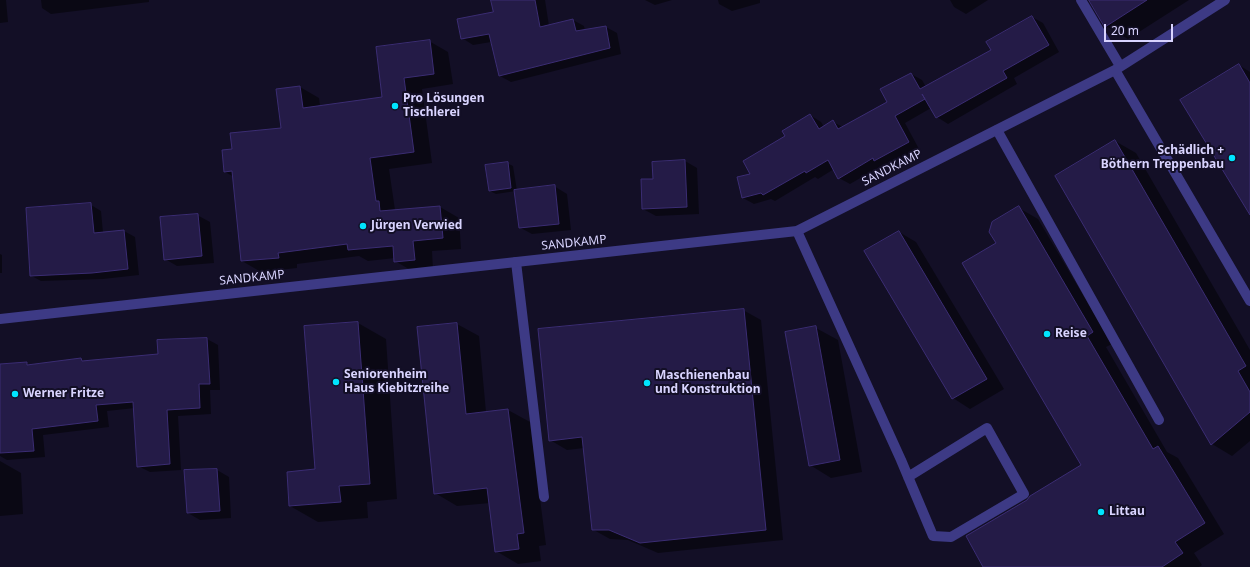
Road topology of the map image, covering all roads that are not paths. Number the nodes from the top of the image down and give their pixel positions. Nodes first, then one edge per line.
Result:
1 (1080, 0) edge
2 (1224, 0) edge
3 (1118, 68) junction
4 (997, 130) junction
5 (797, 231) junction
6 (516, 262) junction
7 (1250, 301) edge
8 (0, 319) edge
9 (1159, 420) dead end
10 (908, 477) junction
11 (544, 497) dead end

1 - 3 street
2 - 3 street, SANDKAMP
3 - 4 street, SANDKAMP
3 - 7 street
4 - 5 street, SANDKAMP
4 - 9 street
5 - 6 street, SANDKAMP
5 - 10 street
6 - 8 street, SANDKAMP
6 - 11 street
10 - 10 street

